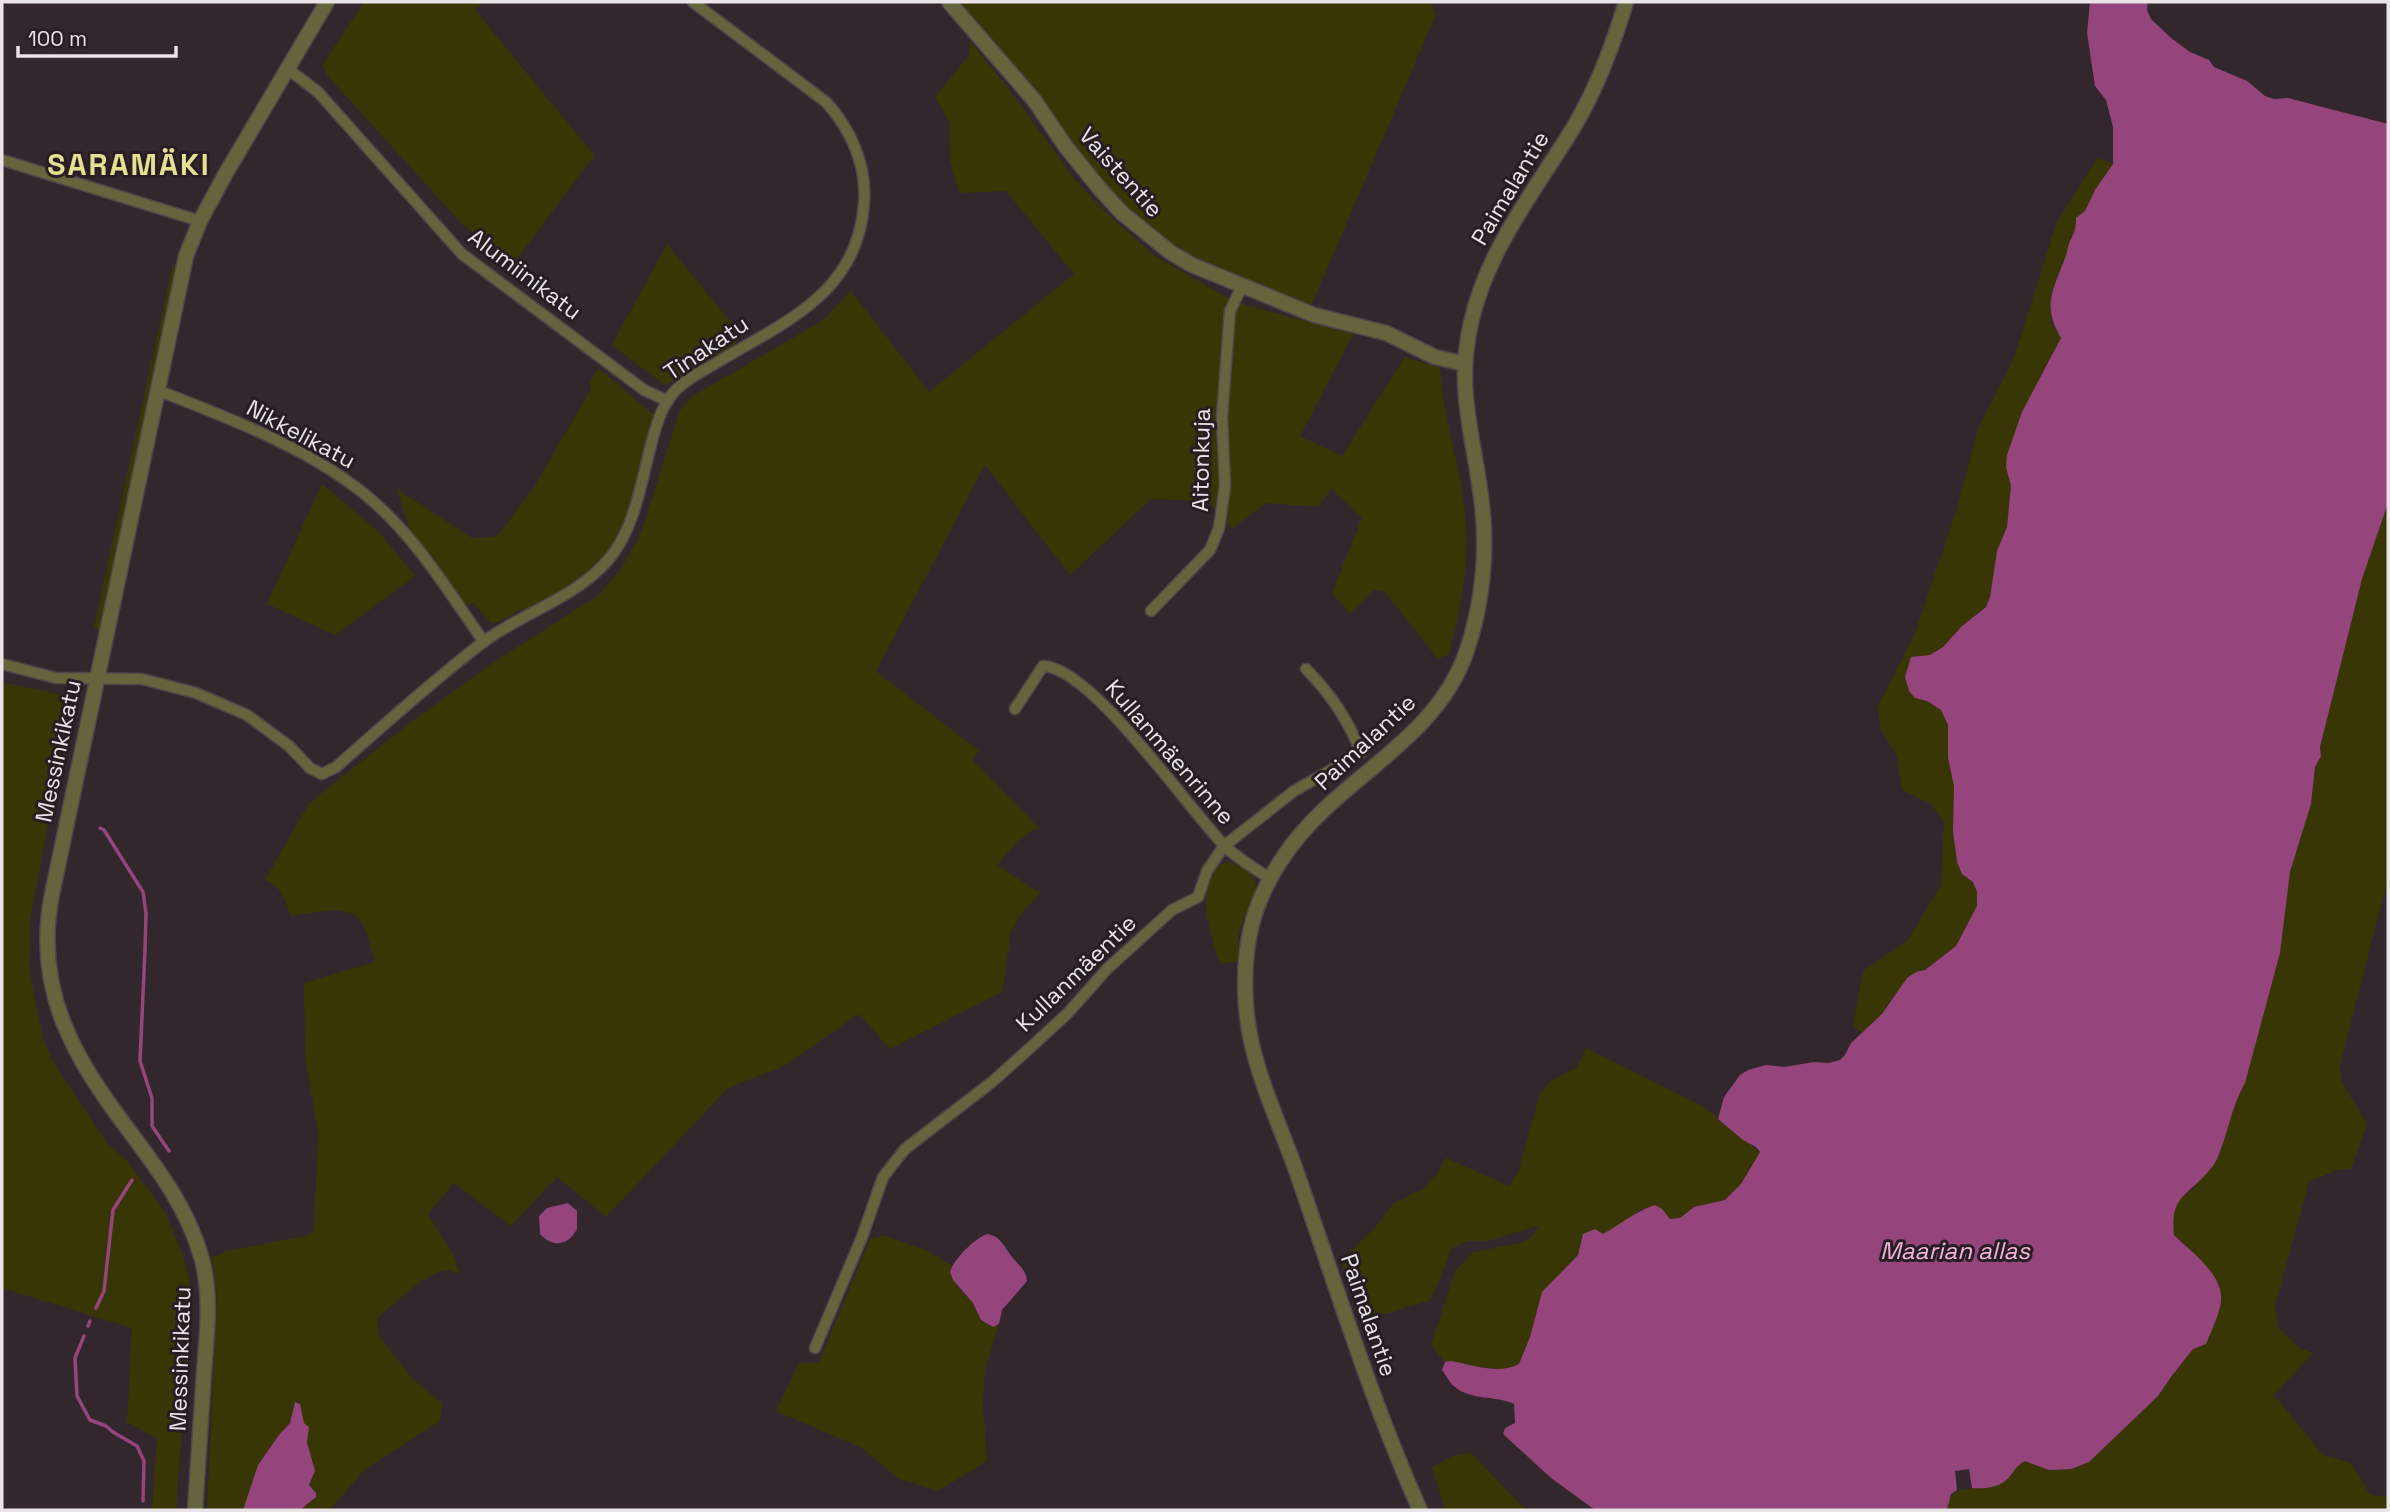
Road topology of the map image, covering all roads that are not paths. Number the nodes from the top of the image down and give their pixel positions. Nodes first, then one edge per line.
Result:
1 (327, 2) edge
2 (693, 2) edge
3 (949, 2) edge
4 (1626, 2) edge
5 (288, 69) junction
6 (2, 160) edge
7 (200, 221) junction
8 (1242, 286) junction
9 (1465, 364) junction
10 (157, 390) junction
11 (668, 401) junction
12 (1150, 611) dead end
13 (484, 642) junction
14 (2, 664) edge
15 (1306, 669) dead end
16 (97, 679) junction
17 (1016, 709) dead end
18 (1224, 846) junction
19 (1270, 879) junction
20 (815, 1348) dead end
21 (195, 1510) edge
22 (1420, 1510) edge

1 - 5 street, Messinkikatu
2 - 11 street, Tinakatu
3 - 8 street, Vaistentie
4 - 9 street, Paimalantie
5 - 7 street, Messinkikatu
5 - 11 street, Alumiinikatu
6 - 7 street
7 - 10 street, Messinkikatu
8 - 9 street, Vaistentie
8 - 12 street, Aitonkuja
9 - 19 street, Paimalantie
10 - 13 street, Nikkelikatu
10 - 16 street, Messinkikatu
11 - 13 street, Tinakatu
13 - 16 street, Tinakatu
14 - 16 street
15 - 18 street, Kullanmäentie
16 - 21 street, Messinkikatu
17 - 18 street, Kullanmäenrinne
18 - 19 street, Kullanmäenrinne
18 - 20 street, Kullanmäentie
19 - 22 street, Paimalantie

